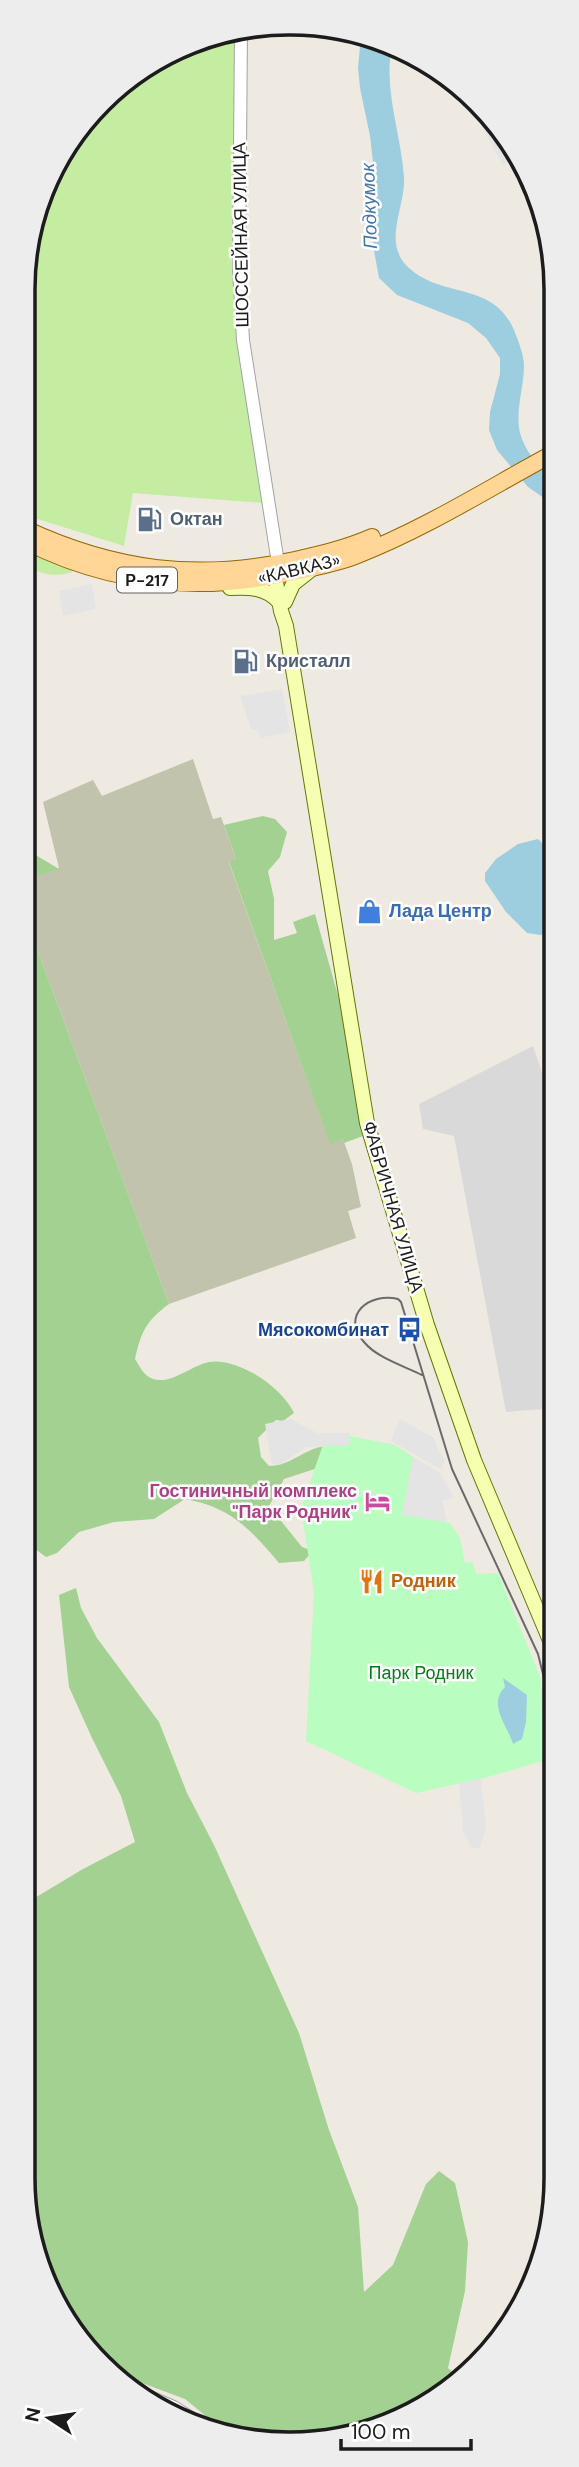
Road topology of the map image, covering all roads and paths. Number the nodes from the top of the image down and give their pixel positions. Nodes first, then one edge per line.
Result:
1 (241, 40) edge
2 (544, 449) edge
3 (544, 458) edge
4 (494, 481) junction
5 (397, 527) junction
6 (35, 533) edge
7 (35, 546) edge
8 (313, 562) junction
9 (247, 569) junction
10 (277, 570) junction
11 (132, 578) junction
12 (544, 1626) edge

1 - 10 street, ШОССЕЙНАЯ УЛИЦА
2 - 4 main road, «КАВКАЗ» / Р-217
3 - 4 main road, «КАВКАЗ» / Р-217
4 - 5 main road, «КАВКАЗ» / Р-217
4 - 8 main road, «КАВКАЗ» / Р-217
5 - 8 main road, «КАВКАЗ» / Р-217
5 - 10 main road
6 - 9 main road, «КАВКАЗ» / Р-217
7 - 11 main road, «КАВКАЗ» / Р-217
8 - 10 main road, «КАВКАЗ» / Р-217
8 - 10 main road
8 - 10 street
9 - 10 main road, «КАВКАЗ» / Р-217
9 - 10 street
10 - 11 main road, «КАВКАЗ» / Р-217
10 - 11 main road
10 - 12 main road, ФАБРИЧНАЯ УЛИЦА

